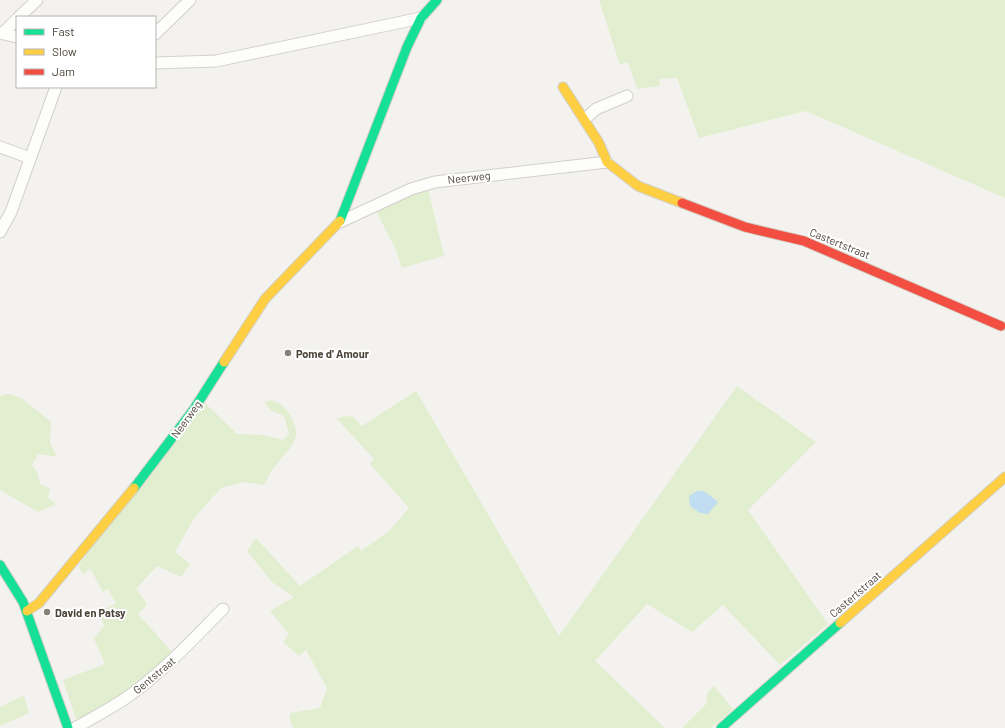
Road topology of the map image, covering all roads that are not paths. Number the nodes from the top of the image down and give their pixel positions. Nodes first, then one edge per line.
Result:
1 (37, 0) edge
2 (190, 0) edge
3 (437, 0) edge
4 (20, 16) edge
5 (421, 18) junction
6 (16, 20) edge
7 (1, 33) edge
8 (156, 33) edge
9 (16, 36) edge
10 (156, 63) edge
11 (563, 87) dead end
12 (56, 88) edge
13 (627, 96) dead end
14 (585, 120) junction
15 (0, 147) edge
16 (30, 158) junction
17 (607, 162) junction
18 (340, 222) junction
19 (0, 232) edge
20 (1001, 326) dead end
21 (1005, 477) edge
22 (2, 570) edge
23 (223, 609) dead end
24 (27, 611) junction
25 (68, 728) edge
26 (75, 728) edge
27 (720, 728) edge

1 - 4 street
2 - 8 street
3 - 5 street, Neerweg
5 - 10 street
5 - 18 street, Neerweg
6 - 7 street
7 - 9 street
11 - 14 street
12 - 16 street
13 - 14 street
14 - 17 street
15 - 16 street
16 - 19 street
17 - 18 street, Neerweg
17 - 20 street, Castertstraat
18 - 24 street, Neerweg
21 - 27 street, Castertstraat
22 - 24 street
23 - 26 street, Gentstraat
24 - 25 street

